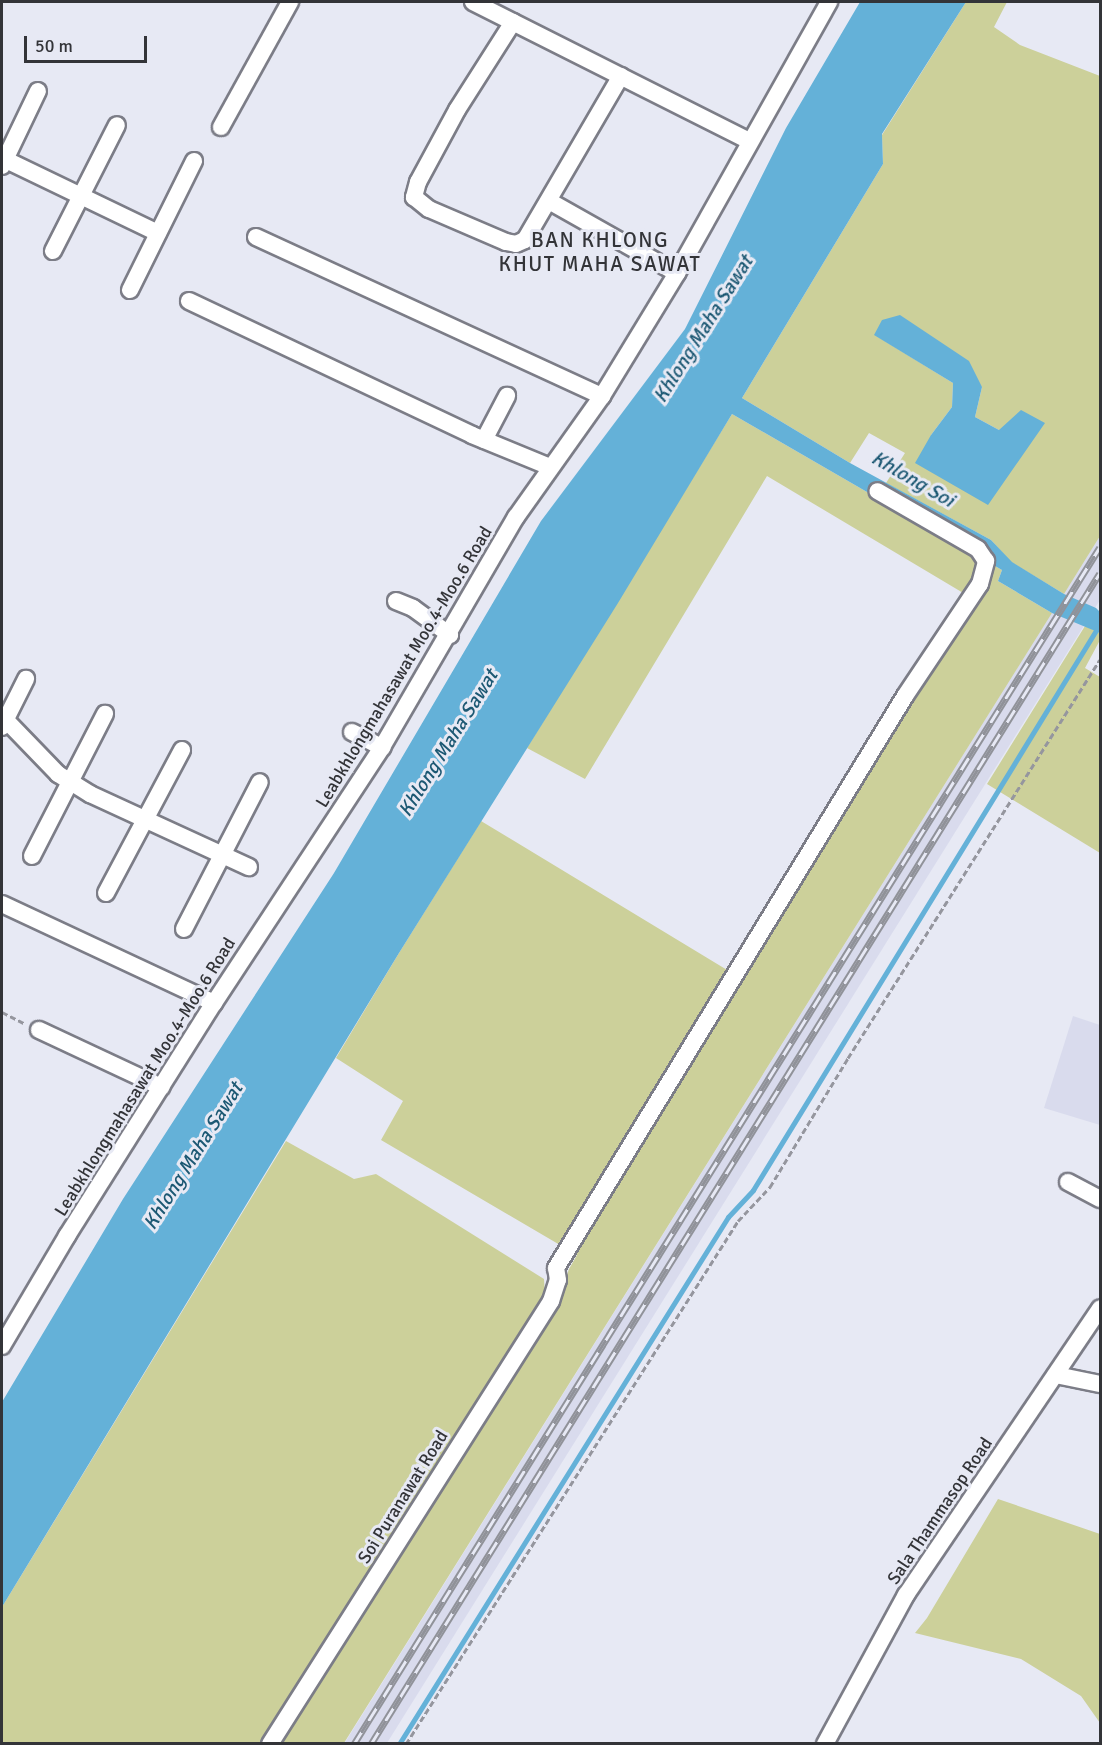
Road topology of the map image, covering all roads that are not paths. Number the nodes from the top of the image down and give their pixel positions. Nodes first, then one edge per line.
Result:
1 (290, 2) edge
2 (473, 2) edge
3 (829, 2) edge
4 (513, 22) junction
5 (621, 76) junction
6 (38, 91) dead end
7 (117, 125) dead end
8 (220, 127) dead end
9 (749, 141) junction
10 (2, 161) edge
11 (194, 161) dead end
12 (81, 196) junction
13 (549, 201) junction
14 (158, 233) junction
15 (256, 237) dead end
16 (53, 251) dead end
17 (677, 273) junction
18 (130, 290) dead end
19 (189, 301) dead end
20 (507, 396) dead end
21 (602, 396) junction
22 (484, 440) junction
23 (550, 468) junction
24 (878, 491) dead end
25 (396, 601) dead end
26 (450, 635) junction
27 (26, 679) dead end
28 (105, 714) dead end
29 (3, 720) edge
30 (352, 732) dead end
31 (382, 747) junction
32 (182, 750) dead end
33 (70, 782) junction
34 (260, 782) dead end
35 (146, 819) junction
36 (222, 855) junction
37 (32, 856) dead end
38 (249, 867) dead end
39 (106, 893) dead end
40 (2, 904) edge
41 (184, 929) dead end
42 (214, 1003) junction
43 (39, 1030) road end
44 (161, 1087) junction
45 (1068, 1182) dead end
46 (1101, 1199) edge
47 (1101, 1309) edge
48 (2, 1346) edge
49 (1056, 1375) junction
50 (1101, 1384) edge
51 (270, 1743) edge
52 (825, 1743) edge

1 - 8 street
2 - 4 street
3 - 9 street, Leabkhlongmahasawat Moo.4-Moo.6 Road
4 - 5 street
4 - 13 street
5 - 9 street
5 - 13 street
6 - 10 street
7 - 12 street
9 - 17 street, Leabkhlongmahasawat Moo.4-Moo.6 Road
10 - 12 street
11 - 14 street
12 - 14 street
12 - 16 street
13 - 17 street
14 - 18 street
15 - 21 street
17 - 21 street, Leabkhlongmahasawat Moo.4-Moo.6 Road
19 - 22 street
20 - 22 street
21 - 23 street, Leabkhlongmahasawat Moo.4-Moo.6 Road
22 - 23 street
23 - 26 street, Leabkhlongmahasawat Moo.4-Moo.6 Road
24 - 51 street, Soi Puranawat Road
25 - 26 street
26 - 31 street, Leabkhlongmahasawat Moo.4-Moo.6 Road
27 - 29 street
28 - 33 street
29 - 33 street
30 - 31 street
31 - 42 street, Leabkhlongmahasawat Moo.4-Moo.6 Road
32 - 35 street
33 - 35 street
33 - 37 street
34 - 36 street
35 - 36 street
35 - 39 street
36 - 38 street
36 - 41 street
40 - 42 street
42 - 44 street, Leabkhlongmahasawat Moo.4-Moo.6 Road
43 - 44 street
44 - 48 street, Leabkhlongmahasawat Moo.4-Moo.6 Road
45 - 46 street
47 - 49 street, Sala Thammasop Road
49 - 50 street
49 - 52 street, Sala Thammasop Road

